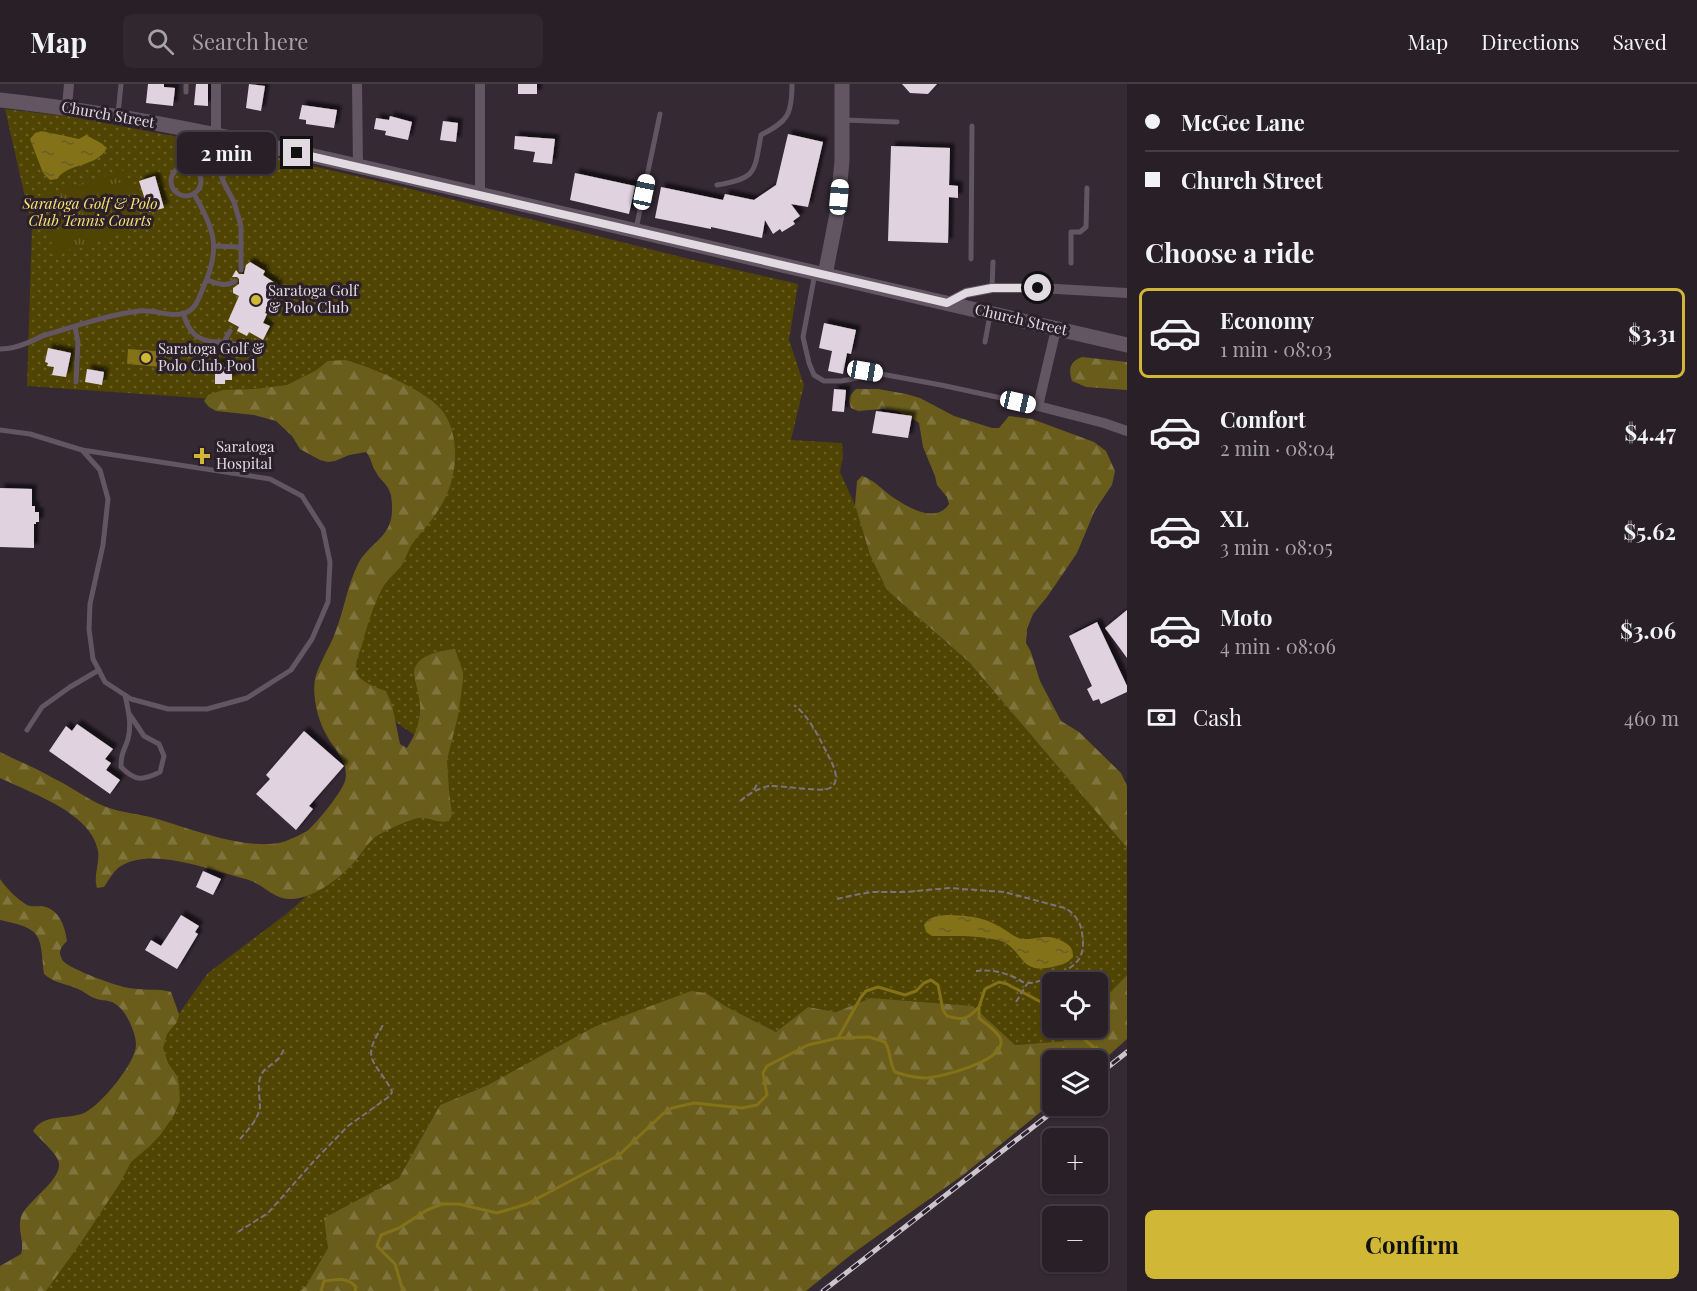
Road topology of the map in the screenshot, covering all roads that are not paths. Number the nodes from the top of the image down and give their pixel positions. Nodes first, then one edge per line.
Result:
1 (69, 84) edge
2 (122, 84) edge
3 (186, 84) edge
4 (216, 84) edge
5 (357, 84) edge
6 (480, 84) edge
7 (792, 84) edge
8 (842, 84) edge
9 (186, 92) dead end
10 (0, 100) edge
11 (67, 107) junction
12 (660, 114) dead end
13 (118, 116) junction
14 (842, 120) junction
15 (897, 122) dead end
16 (972, 126) dead end
17 (216, 135) junction
18 (358, 166) junction
19 (717, 185) dead end
20 (1087, 188) dead end
21 (194, 194) junction
22 (480, 195) junction
23 (636, 231) junction
24 (215, 246) junction
25 (241, 247) junction
26 (971, 259) dead end
27 (993, 262) dead end
28 (1071, 263) dead end
29 (241, 270) dead end
30 (820, 273) junction
31 (207, 280) junction
32 (235, 281) dead end
33 (992, 288) junction
34 (1127, 294) edge
35 (947, 303) junction
36 (990, 313) junction
37 (183, 314) junction
38 (75, 327) junction
39 (1056, 328) junction
40 (230, 331) dead end
41 (224, 342) junction
42 (985, 342) dead end
43 (1127, 345) edge
44 (255, 349) dead end
45 (0, 350) edge
46 (76, 382) dead end
47 (1038, 406) junction
48 (0, 430) edge
49 (1127, 431) edge
50 (82, 450) junction
51 (99, 670) junction
52 (125, 695) junction
53 (130, 715) junction
54 (27, 730) dead end

1 - 11 street
2 - 13 lane
3 - 9 lane
4 - 17 street
5 - 18 street
6 - 22 street
7 - 19 lane
8 - 14 main road
10 - 11 main road, Church Street
11 - 13 main road, Church Street
12 - 23 lane
13 - 17 main road, Church Street
14 - 15 lane
14 - 30 main road
16 - 26 lane
17 - 18 main road, Church Street
17 - 25 lane
18 - 22 main road, Church Street
20 - 28 lane
21 - 21 lane
21 - 24 lane
22 - 23 main road, Church Street
23 - 30 main road, Church Street
24 - 25 lane
24 - 31 lane
25 - 29 lane
27 - 33 lane
30 - 35 main road, Church Street
30 - 47 lane
31 - 32 lane
31 - 37 lane
33 - 34 street
33 - 35 street
35 - 36 main road, Church Street
36 - 39 main road, Church Street
36 - 42 lane
37 - 38 lane
37 - 41 lane
38 - 45 lane
38 - 46 lane
39 - 43 main road, Church Street
39 - 47 street
40 - 41 lane
41 - 44 lane
47 - 49 street
48 - 50 lane
50 - 51 lane
50 - 52 lane
51 - 52 lane
51 - 54 lane
52 - 53 lane
53 - 53 lane

